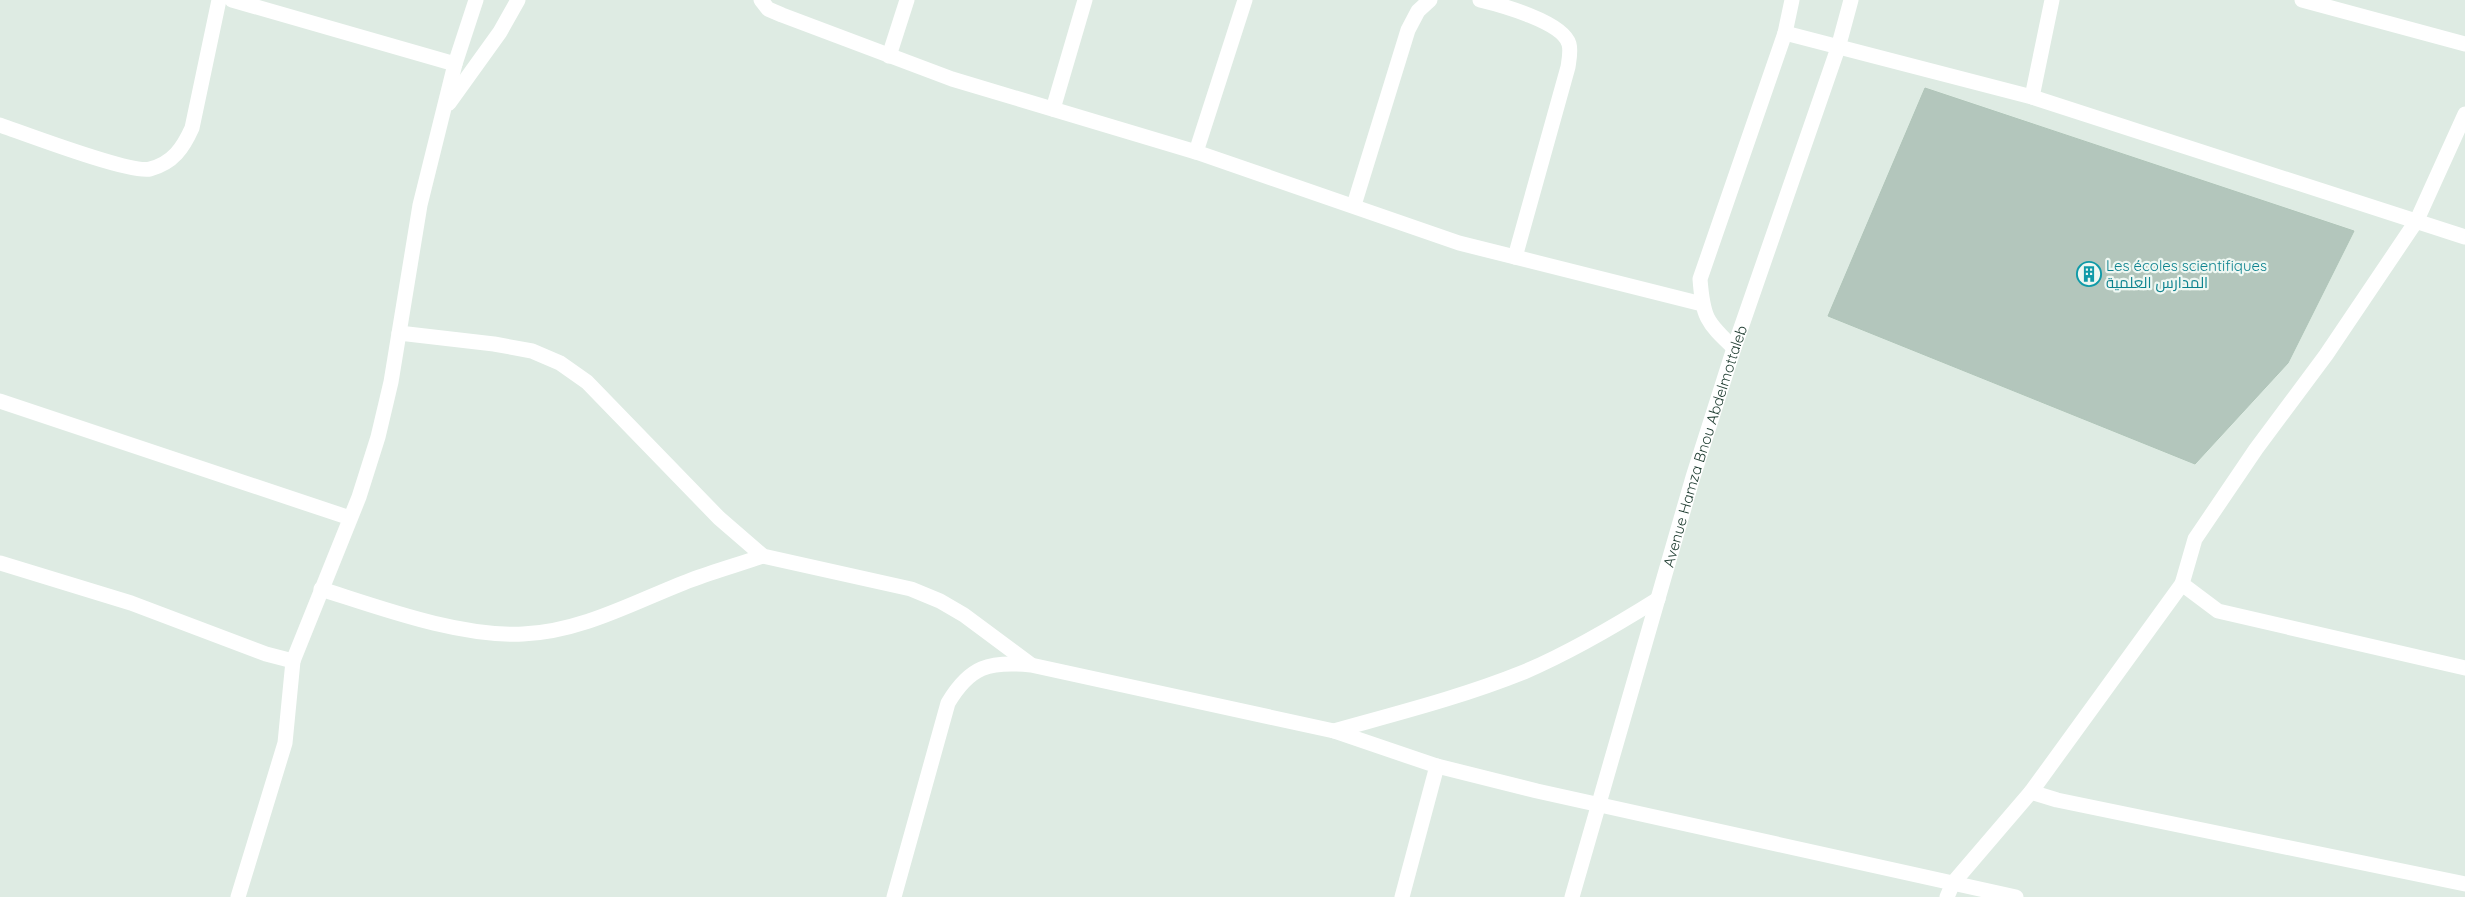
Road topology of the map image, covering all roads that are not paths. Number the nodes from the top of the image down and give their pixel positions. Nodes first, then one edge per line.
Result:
1 (220, 0) edge
2 (232, 0) edge
3 (476, 0) edge
4 (518, 0) edge
5 (761, 0) edge
6 (907, 0) edge
7 (1085, 0) edge
8 (1245, 0) edge
9 (1430, 0) edge
10 (1480, 0) edge
11 (1792, 0) edge
12 (1851, 0) edge
13 (2052, 0) edge
14 (2302, 0) edge
15 (1785, 33) junction
16 (2465, 44) edge
17 (1838, 48) junction
18 (889, 56) junction
19 (455, 64) junction
20 (2032, 98) junction
21 (446, 108) junction
22 (1053, 109) junction
23 (2465, 114) edge
24 (0, 125) edge
25 (1196, 152) junction
26 (1354, 205) junction
27 (2417, 220) junction
28 (2465, 237) edge
29 (1515, 257) junction
30 (1702, 304) junction
31 (399, 333) junction
32 (1734, 348) junction
33 (0, 401) edge
34 (350, 518) junction
35 (764, 556) junction
36 (0, 563) edge
37 (2182, 584) junction
38 (321, 589) junction
39 (1658, 599) junction
40 (293, 661) junction
41 (1031, 665) junction
42 (2465, 668) edge
43 (1334, 730) junction
44 (1437, 766) junction
45 (2031, 792) junction
46 (1598, 804) junction
47 (1953, 883) junction
48 (2465, 884) edge
49 (238, 897) edge
50 (894, 897) edge
51 (1402, 897) edge
52 (1572, 897) edge
53 (1947, 897) edge
54 (2016, 897) edge

1 - 24 street
2 - 19 street
3 - 19 street
4 - 21 street
5 - 18 street
6 - 18 street
7 - 22 street
8 - 25 street
9 - 26 street
10 - 29 street
11 - 15 street
12 - 17 street, Avenue Hamza Bnou Abdelmottaleb
13 - 20 street
14 - 16 street
15 - 17 street
15 - 30 street
17 - 20 street
17 - 32 street, Avenue Hamza Bnou Abdelmottaleb
18 - 22 street
19 - 21 street
20 - 27 street
21 - 31 street
22 - 25 street
23 - 27 street
25 - 26 street
26 - 29 street
27 - 28 street
27 - 37 street
29 - 30 street
30 - 32 street
31 - 34 street
31 - 35 street
32 - 39 street, Avenue Hamza Bnou Abdelmottaleb
33 - 34 street
34 - 38 street
35 - 38 street
35 - 41 street
36 - 40 street
37 - 42 street
37 - 45 street
38 - 40 street
39 - 43 street
39 - 46 street, Avenue Hamza Bnou Abdelmottaleb
40 - 49 street
41 - 43 street
41 - 50 street
43 - 44 street
44 - 46 street
44 - 51 street
45 - 47 street
45 - 48 street
46 - 47 street
46 - 52 street, Avenue Hamza Bnou Abdelmottaleb
47 - 53 street
47 - 54 street

